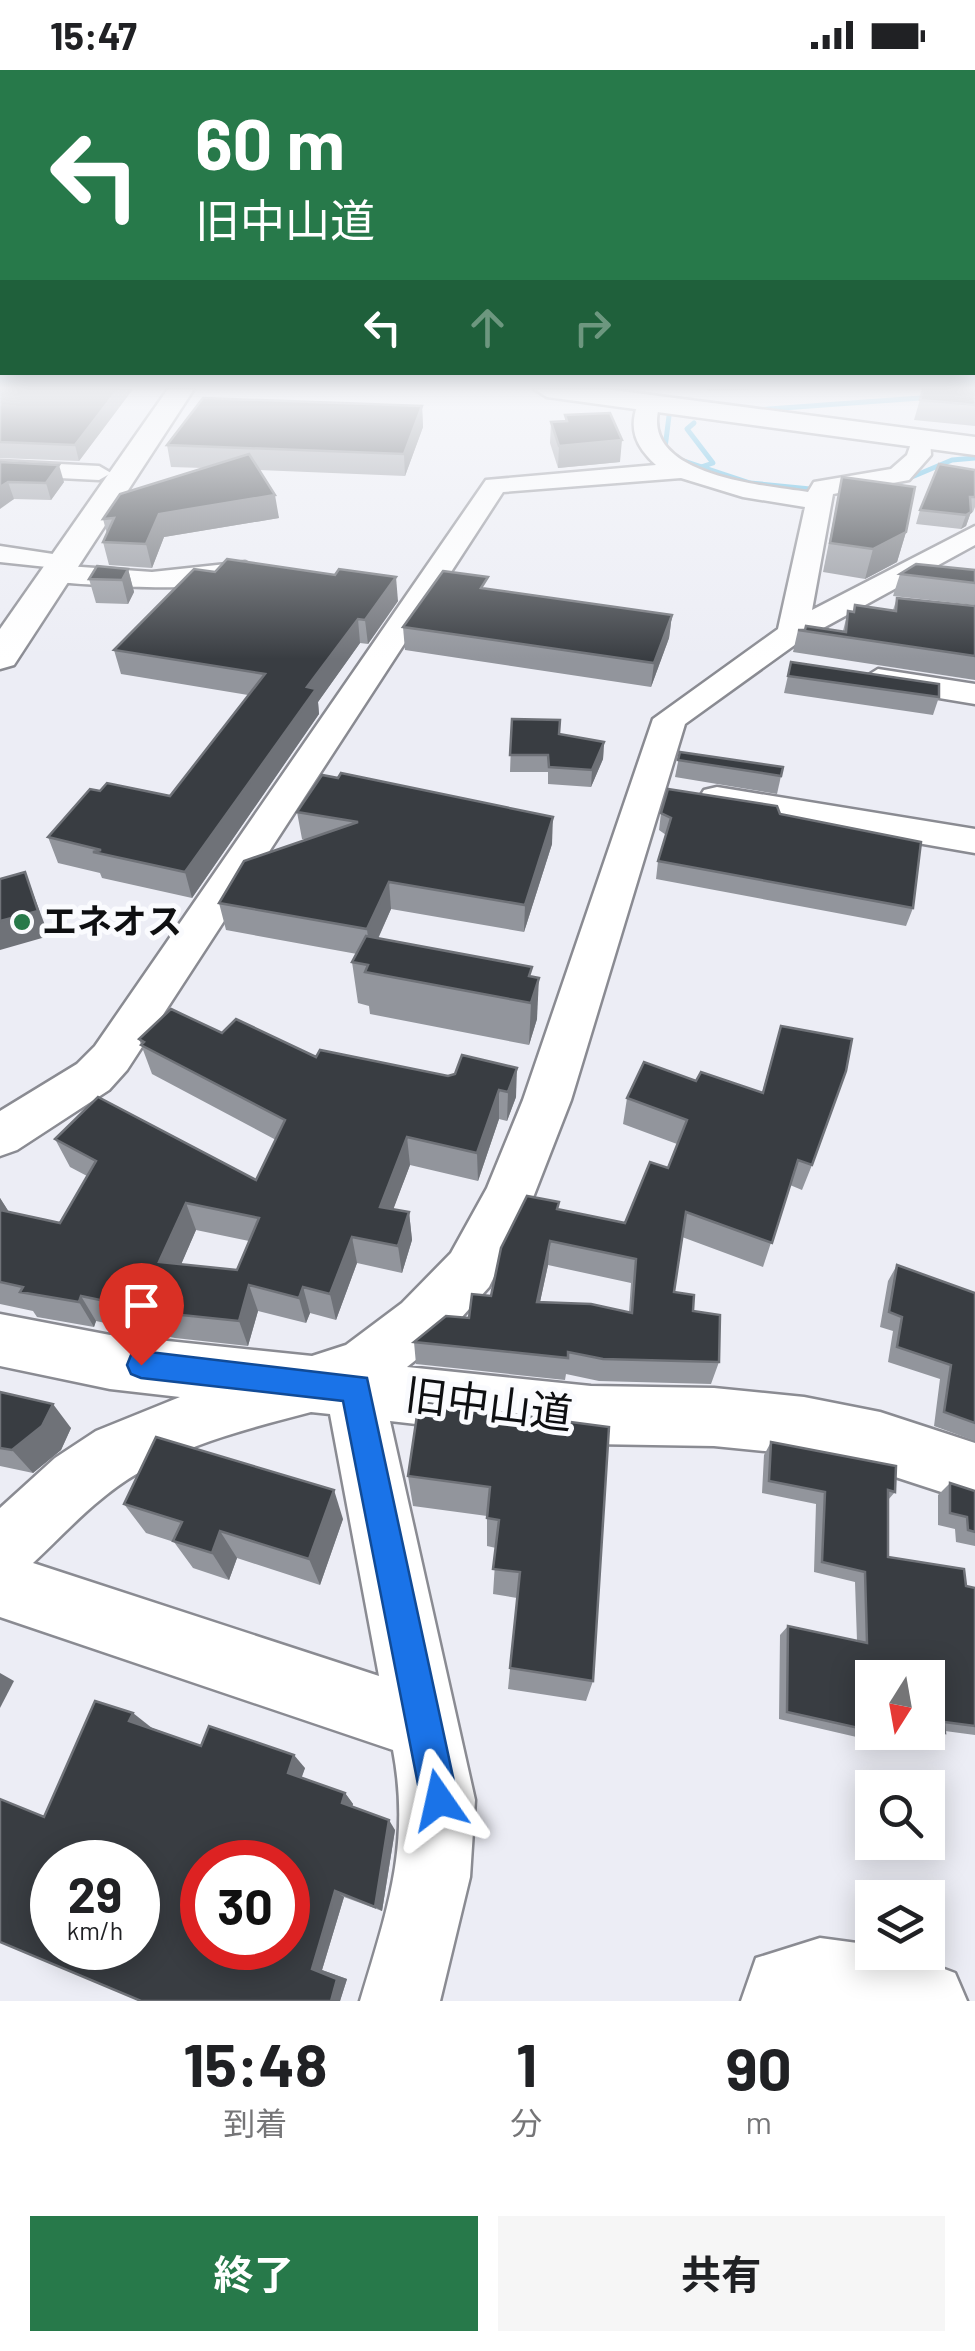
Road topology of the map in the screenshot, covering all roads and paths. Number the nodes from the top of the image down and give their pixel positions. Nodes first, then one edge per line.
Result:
1 (96, 479) edge
2 (114, 479) edge
3 (568, 479) edge
4 (711, 479) edge
5 (882, 479) edge
6 (820, 496) junction
7 (968, 553) edge
8 (0, 554) edge
9 (50, 566) junction
10 (270, 570) edge
11 (390, 587) edge
12 (425, 592) junction
13 (0, 619) edge
14 (800, 651) junction
15 (0, 657) edge
16 (846, 674) edge
17 (963, 697) edge
18 (645, 790) junction
19 (975, 841) edge
20 (0, 1136) edge
21 (0, 1340) edge
22 (338, 1386) junction
23 (975, 1472) edge
24 (0, 1551) edge
25 (0, 1585) edge
26 (425, 1726) junction
27 (400, 2001) edge
28 (781, 2001) edge
29 (927, 2001) edge

1 - 9 main road
2 - 9 main road
3 - 12 street
4 - 6 street
5 - 6 street
6 - 14 street
7 - 14 street
8 - 9 street
9 - 10 street
9 - 13 main road
9 - 15 main road
11 - 12 street
12 - 20 street
14 - 18 street
16 - 17 street
18 - 19 street
18 - 22 street
21 - 22 street, 旧中山道
22 - 23 street, 旧中山道
22 - 24 street
22 - 26 street
25 - 26 street
26 - 27 street
28 - 29 street

